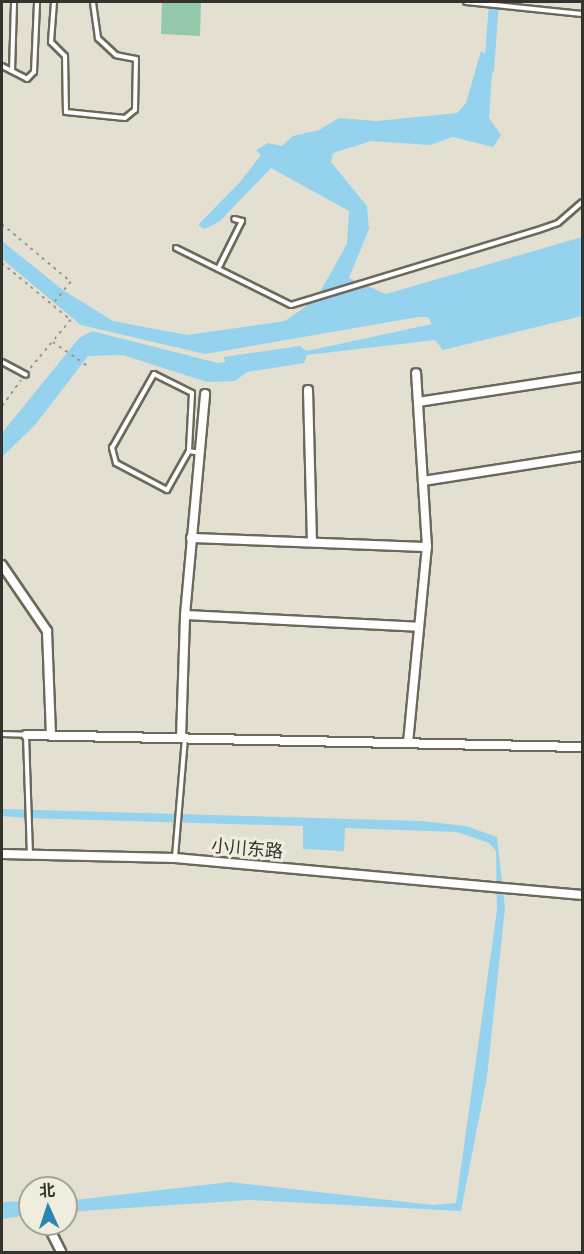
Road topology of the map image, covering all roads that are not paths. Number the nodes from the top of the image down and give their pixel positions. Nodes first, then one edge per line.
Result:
1 (14, 2) edge
2 (37, 2) edge
3 (54, 2) edge
4 (93, 2) edge
5 (466, 2) edge
6 (474, 2) edge
7 (582, 14) edge
8 (2, 66) edge
9 (12, 71) junction
10 (582, 202) edge
11 (234, 219) dead end
12 (176, 248) dead end
13 (218, 269) junction
14 (2, 362) edge
15 (416, 373) dead end
16 (26, 375) road end
17 (582, 377) edge
18 (308, 390) dead end
19 (205, 394) dead end
20 (418, 402) junction
21 (189, 451) junction
22 (200, 453) junction
23 (582, 456) edge
24 (423, 481) junction
25 (191, 538) junction
26 (312, 542) junction
27 (428, 547) junction
28 (2, 565) edge
29 (185, 615) junction
30 (419, 627) junction
31 (2, 734) edge
32 (26, 735) junction
33 (51, 735) junction
34 (183, 738) junction
35 (408, 743) junction
36 (582, 747) edge
37 (2, 854) edge
38 (30, 855) junction
39 (175, 858) junction
40 (582, 895) edge
41 (48, 1236) edge
42 (61, 1252) edge

1 - 9 lane
2 - 9 lane
3 - 4 lane
5 - 6 lane
6 - 7 lane
8 - 9 lane
10 - 13 lane
11 - 13 lane
12 - 13 lane
14 - 16 lane
15 - 20 street
17 - 20 street
18 - 26 street
19 - 22 street
20 - 24 street
21 - 21 lane
21 - 22 lane
22 - 25 street
23 - 24 street
24 - 27 street
25 - 26 street
25 - 29 street
26 - 27 street
27 - 30 street
28 - 33 street
29 - 30 street
29 - 34 street
30 - 35 street
31 - 32 lane
32 - 33 street
32 - 38 lane
33 - 34 street
34 - 35 street
34 - 39 lane
35 - 36 street
37 - 38 street, 小川东路
38 - 39 street, 小川东路
39 - 40 street, 小川东路
41 - 42 street

